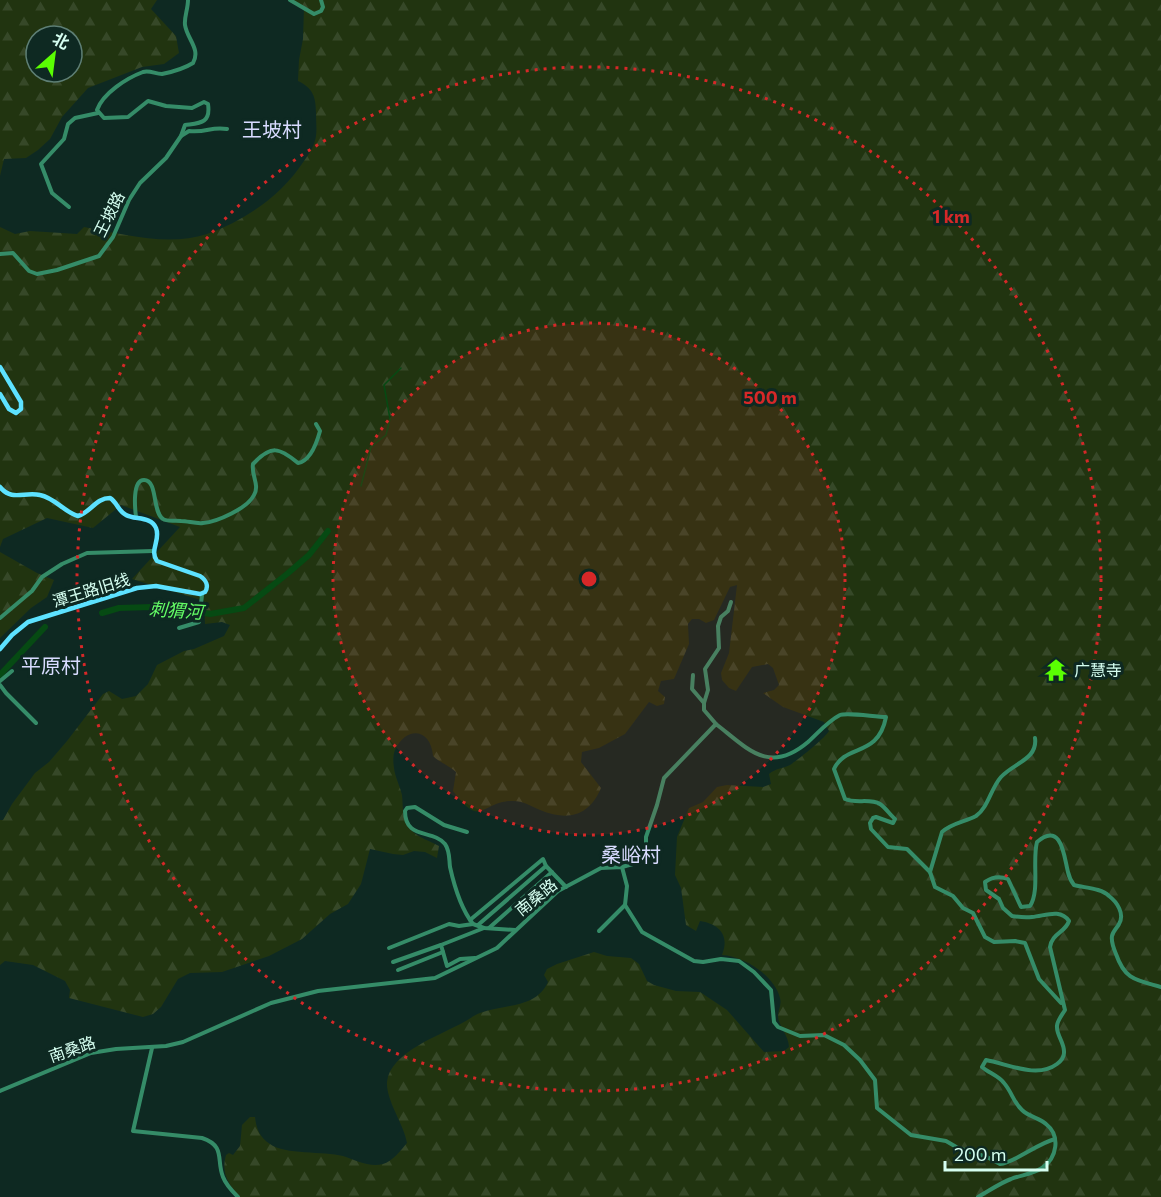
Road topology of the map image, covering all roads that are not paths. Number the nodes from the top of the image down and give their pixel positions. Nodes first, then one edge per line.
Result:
1 (188, 0) edge
2 (290, 0) edge
3 (321, 0) edge
4 (98, 113) junction
5 (228, 129) dead end
6 (182, 135) junction
7 (69, 207) dead end
8 (0, 254) edge
9 (0, 367) edge
10 (0, 394) edge
11 (316, 424) dead end
12 (0, 487) edge
13 (136, 517) junction
14 (153, 551) junction
15 (202, 595) dead end
16 (731, 602) dead end
17 (0, 618) edge
18 (179, 628) dead end
19 (0, 649) edge
20 (12, 671) dead end
21 (693, 675) dead end
22 (0, 683) edge
23 (704, 703) junction
24 (36, 723) dead end
25 (716, 724) junction
26 (1035, 738) dead end
27 (467, 832) dead end
28 (546, 866) junction
29 (622, 867) junction
30 (552, 872) junction
31 (930, 872) junction
32 (566, 887) junction
33 (625, 905) junction
34 (474, 923) junction
35 (487, 928) junction
36 (515, 930) junction
37 (599, 931) dead end
38 (441, 945) junction
39 (389, 948) dead end
40 (443, 952) junction
41 (475, 958) junction
42 (393, 962) dead end
43 (398, 970) dead end
44 (1161, 987) edge
45 (1062, 1005) junction
46 (152, 1047) junction
47 (0, 1091) edge
48 (1055, 1139) junction
49 (238, 1197) edge
50 (978, 1197) edge

1 - 4 street
2 - 3 street
4 - 6 street
4 - 7 street
5 - 6 street
6 - 8 street, 王坡路
9 - 10 main road
11 - 13 street
12 - 13 main road
13 - 14 main road
14 - 17 street
14 - 19 main road, 潭王路旧线
15 - 18 street
16 - 23 street
20 - 22 street
21 - 23 street
22 - 24 street
23 - 25 street
25 - 29 street
25 - 31 street
26 - 31 street
27 - 34 street
28 - 30 street
28 - 34 street
28 - 34 street
29 - 32 street, 南桑路
29 - 33 street
30 - 32 street
30 - 35 street
31 - 45 street
32 - 36 street, 南桑路
33 - 37 street
33 - 48 street
34 - 35 street
34 - 39 street
35 - 36 street
35 - 38 street
36 - 41 street, 南桑路
38 - 40 street
38 - 42 street
40 - 41 street
40 - 43 street
41 - 46 street, 南桑路
44 - 45 street
45 - 48 street
46 - 47 street, 南桑路
46 - 49 street
48 - 50 street

